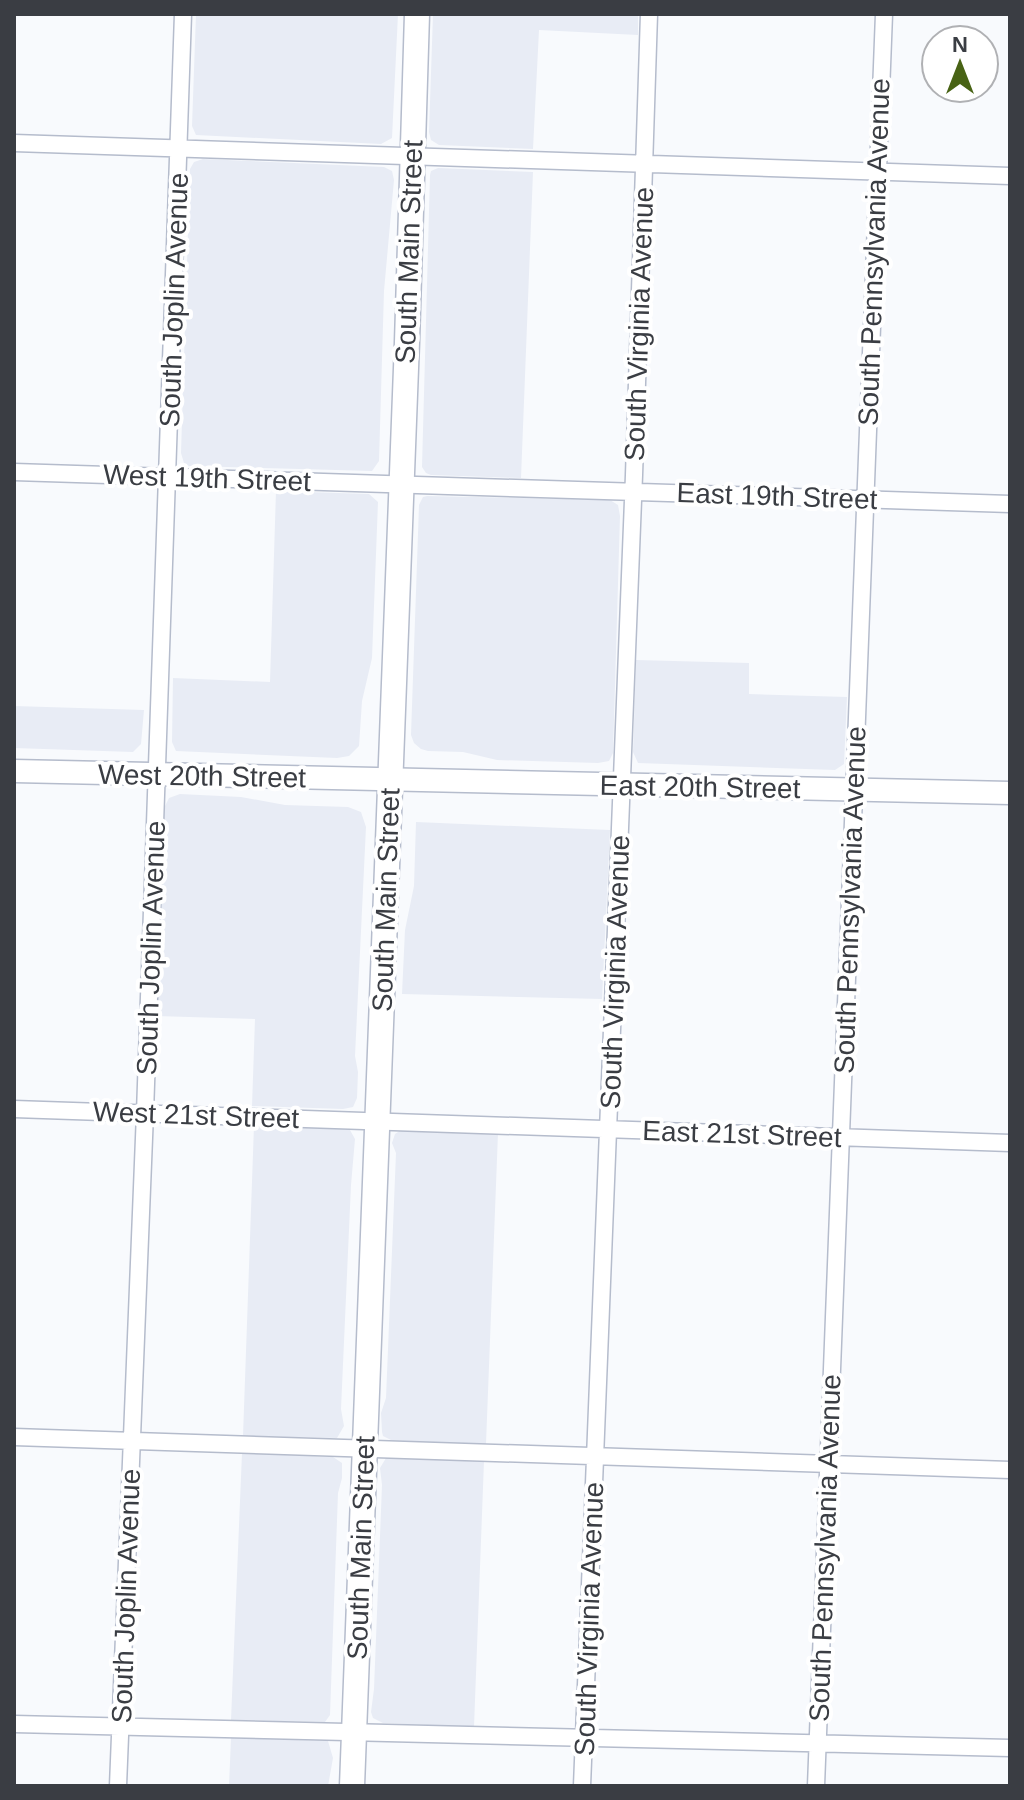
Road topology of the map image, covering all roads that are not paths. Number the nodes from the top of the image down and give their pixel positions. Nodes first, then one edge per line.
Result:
1 (183, 14) edge
2 (417, 14) edge
3 (649, 14) edge
4 (884, 14) edge
5 (14, 143) edge
6 (179, 149) junction
7 (412, 155) junction
8 (644, 163) junction
9 (878, 171) junction
10 (1010, 176) edge
11 (14, 472) edge
12 (168, 477) junction
13 (400, 484) junction
14 (633, 492) junction
15 (865, 499) junction
16 (1010, 504) edge
17 (14, 771) edge
18 (157, 776) junction
19 (390, 779) junction
20 (622, 785) junction
21 (855, 790) junction
22 (1010, 793) edge
23 (14, 1109) edge
24 (145, 1113) junction
25 (378, 1121) junction
26 (609, 1129) junction
27 (841, 1137) junction
28 (1010, 1143) edge
29 (14, 1437) edge
30 (132, 1441) junction
31 (365, 1447) junction
32 (595, 1455) junction
33 (829, 1463) junction
34 (1010, 1470) edge
35 (14, 1724) edge
36 (120, 1726) junction
37 (354, 1733) junction
38 (584, 1738) junction
39 (817, 1743) junction
40 (1010, 1748) edge
41 (118, 1786) edge
42 (352, 1786) edge
43 (582, 1786) edge
44 (816, 1786) edge

1 - 6 street, South Joplin Avenue
2 - 7 main road, South Main Street
3 - 8 street, South Virginia Avenue
4 - 9 street, South Pennsylvania Avenue
5 - 6 street
6 - 7 street
6 - 12 street, South Joplin Avenue
7 - 8 street
7 - 13 main road, South Main Street
8 - 9 street
8 - 14 street, South Virginia Avenue
9 - 10 street
9 - 15 street, South Pennsylvania Avenue
11 - 12 street, West 19th Street
12 - 13 street, West 19th Street
12 - 18 street, South Joplin Avenue
13 - 14 street, East 19th Street
13 - 19 main road, South Main Street
14 - 15 street, East 19th Street
14 - 20 street, South Virginia Avenue
15 - 16 street, East 19th Street
15 - 21 street, South Pennsylvania Avenue
17 - 18 main road, West 20th Street
18 - 19 main road, West 20th Street
18 - 24 street, South Joplin Avenue
19 - 20 main road, East 20th Street
19 - 25 main road, South Main Street
20 - 21 main road, East 20th Street
20 - 26 street, South Virginia Avenue
21 - 22 main road, East 20th Street
21 - 27 street, South Pennsylvania Avenue
23 - 24 street, West 21st Street
24 - 25 street, West 21st Street
24 - 30 street, South Joplin Avenue
25 - 26 street, East 21st Street
25 - 31 main road, South Main Street
26 - 27 street, East 21st Street
26 - 32 street, South Virginia Avenue
27 - 28 street, East 21st Street
27 - 33 street, South Pennsylvania Avenue
29 - 30 street
30 - 31 street
30 - 36 street, South Joplin Avenue
31 - 32 street
31 - 37 main road, South Main Street
32 - 33 street
32 - 38 street, South Virginia Avenue
33 - 34 street
33 - 39 street, South Pennsylvania Avenue
35 - 36 street
36 - 37 street
36 - 41 street, South Joplin Avenue
37 - 38 street
37 - 42 main road, South Main Street
38 - 39 street
38 - 43 street, South Virginia Avenue
39 - 40 street
39 - 44 street, South Pennsylvania Avenue

